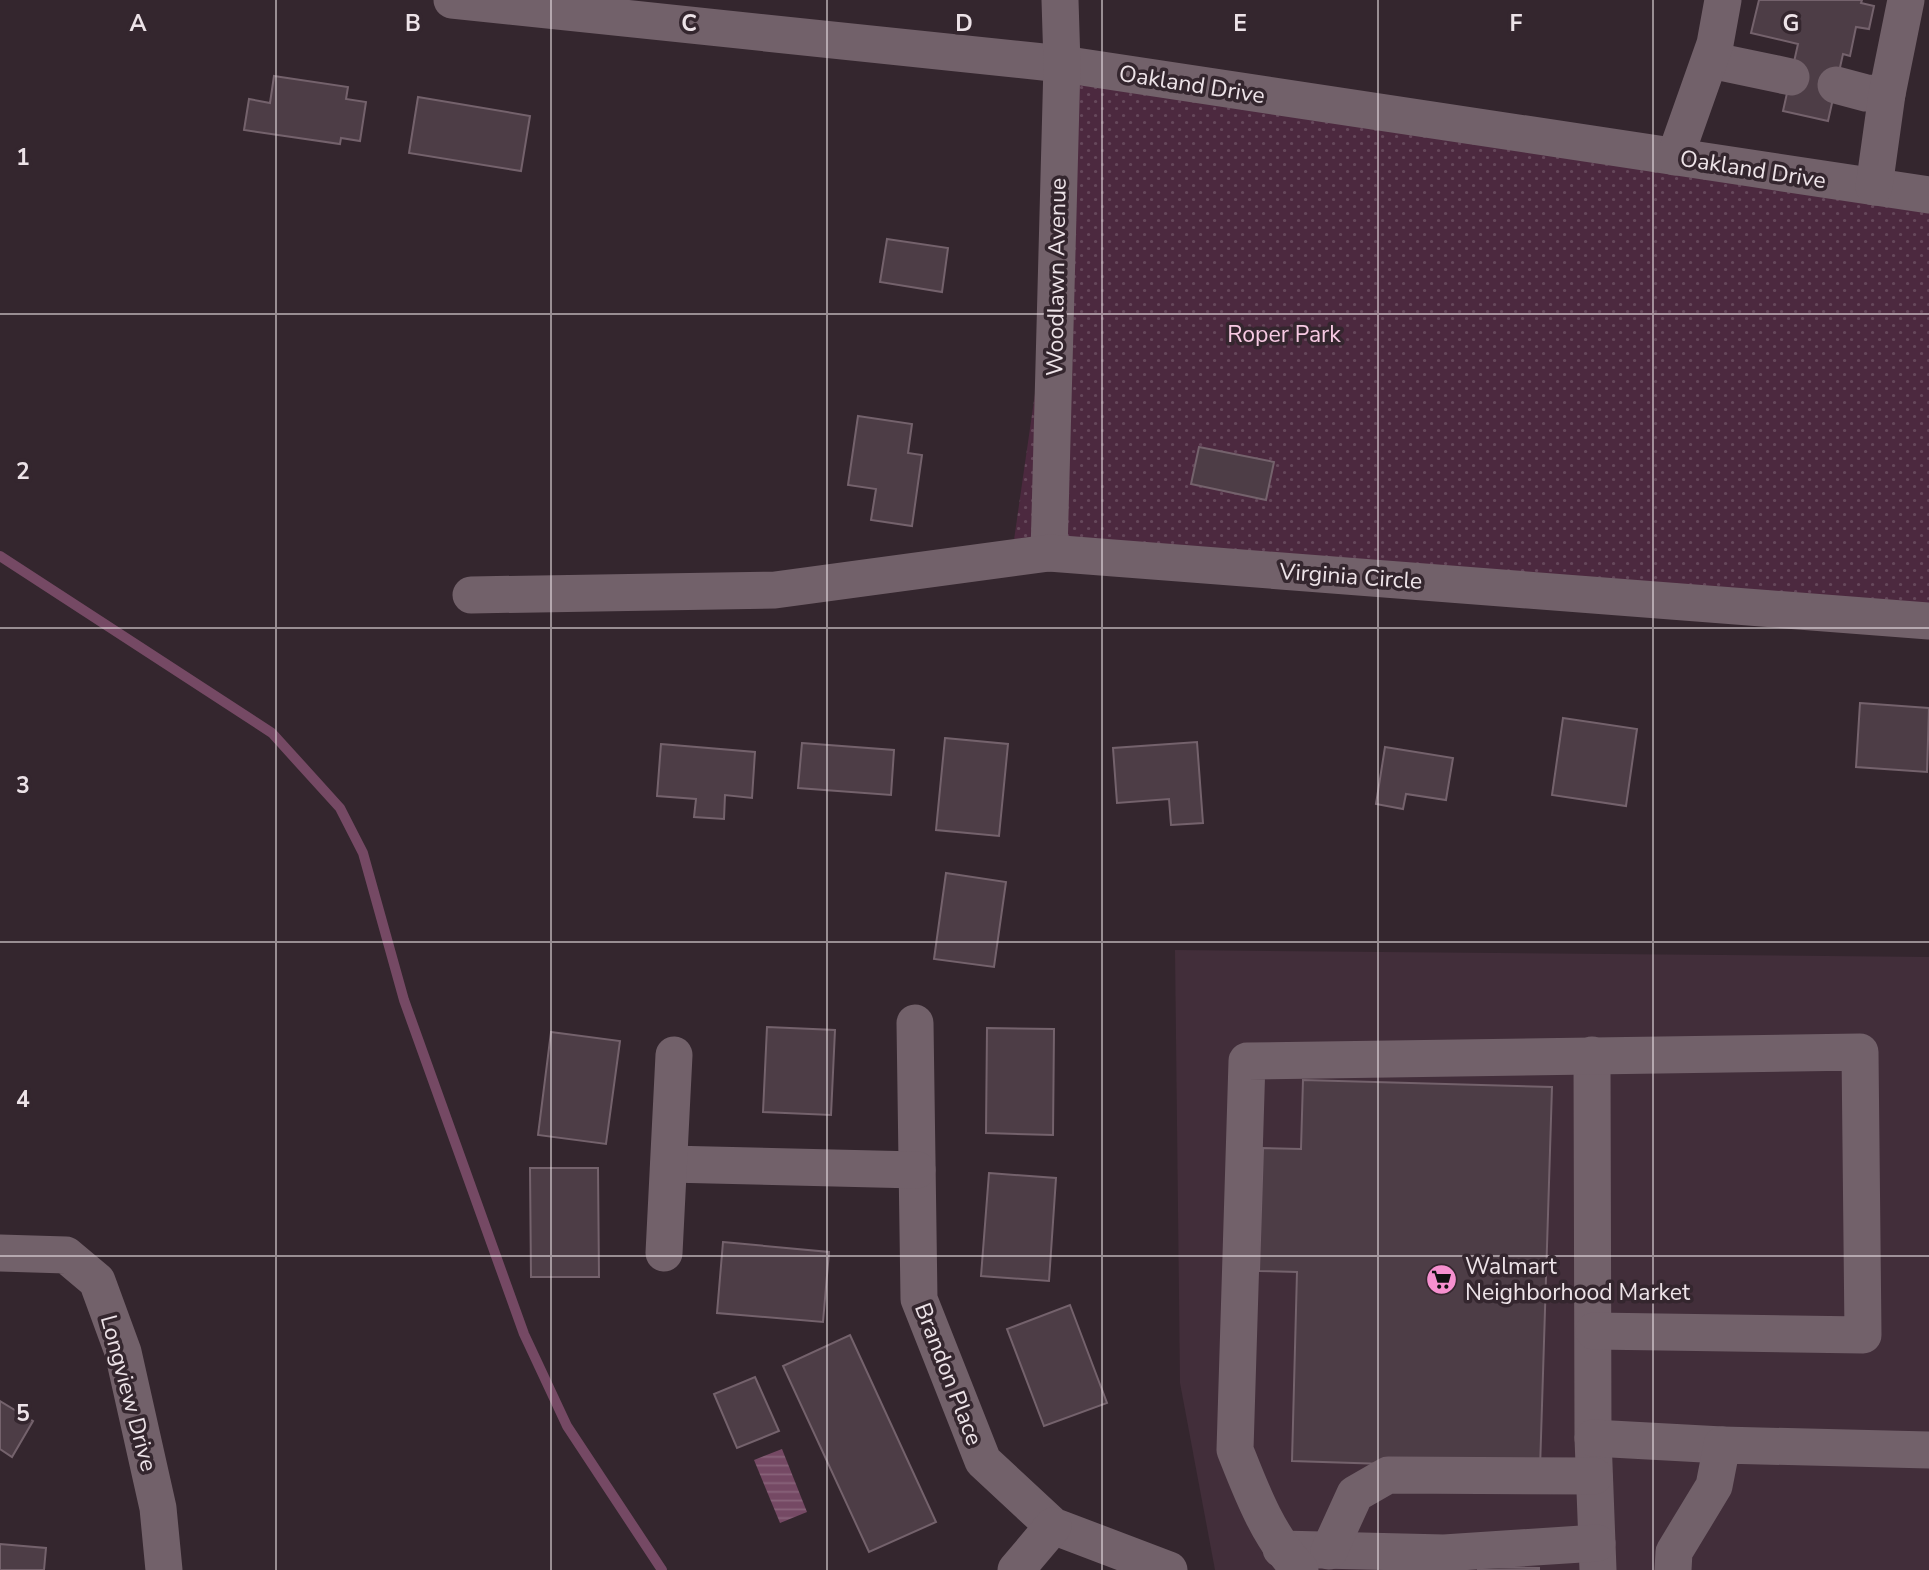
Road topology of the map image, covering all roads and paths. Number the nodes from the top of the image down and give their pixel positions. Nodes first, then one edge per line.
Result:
1 (452, 0) edge
2 (1060, 0) edge
3 (1723, 0) edge
4 (1906, 0) edge
5 (1710, 60) junction
6 (1062, 65) junction
7 (1791, 77) dead end
8 (1836, 85) dead end
9 (1887, 94) junction
10 (1675, 157) junction
11 (1874, 187) junction
12 (1929, 195) edge
13 (1049, 553) junction
14 (471, 595) dead end
15 (1929, 621) edge
16 (915, 1023) dead end
17 (674, 1055) dead end
18 (1592, 1055) junction
19 (668, 1164) junction
20 (917, 1170) junction
21 (0, 1253) edge
22 (664, 1253) dead end
23 (1594, 1331) junction
24 (1593, 1438) junction
25 (1722, 1445) junction
26 (1929, 1450) edge
27 (1594, 1476) junction
28 (1054, 1527) junction
29 (1303, 1557) edge
30 (1597, 1557) edge
31 (1445, 1562) edge
32 (164, 1570) edge
33 (1016, 1570) edge
34 (1169, 1570) edge
35 (1672, 1570) edge

1 - 6 street, Oakland Drive
2 - 6 street, Woodlawn Avenue
3 - 5 street
4 - 9 street
5 - 7 street
5 - 10 street
6 - 10 street, Oakland Drive
6 - 13 street, Woodlawn Avenue
8 - 9 street
9 - 11 street
10 - 11 street, Oakland Drive
11 - 12 street, Oakland Drive
13 - 14 street, Virginia Circle
13 - 15 street, Virginia Circle
16 - 20 street, Brandon Place
17 - 19 street
18 - 23 street
18 - 23 street
18 - 29 street
19 - 20 street
19 - 22 street
20 - 28 street, Brandon Place
21 - 32 street, Longview Drive
23 - 24 street
24 - 25 street
24 - 27 street
25 - 26 street
25 - 35 street
27 - 29 street
27 - 30 street
28 - 33 street
28 - 34 street, Brandon Place
29 - 31 street
30 - 31 street

